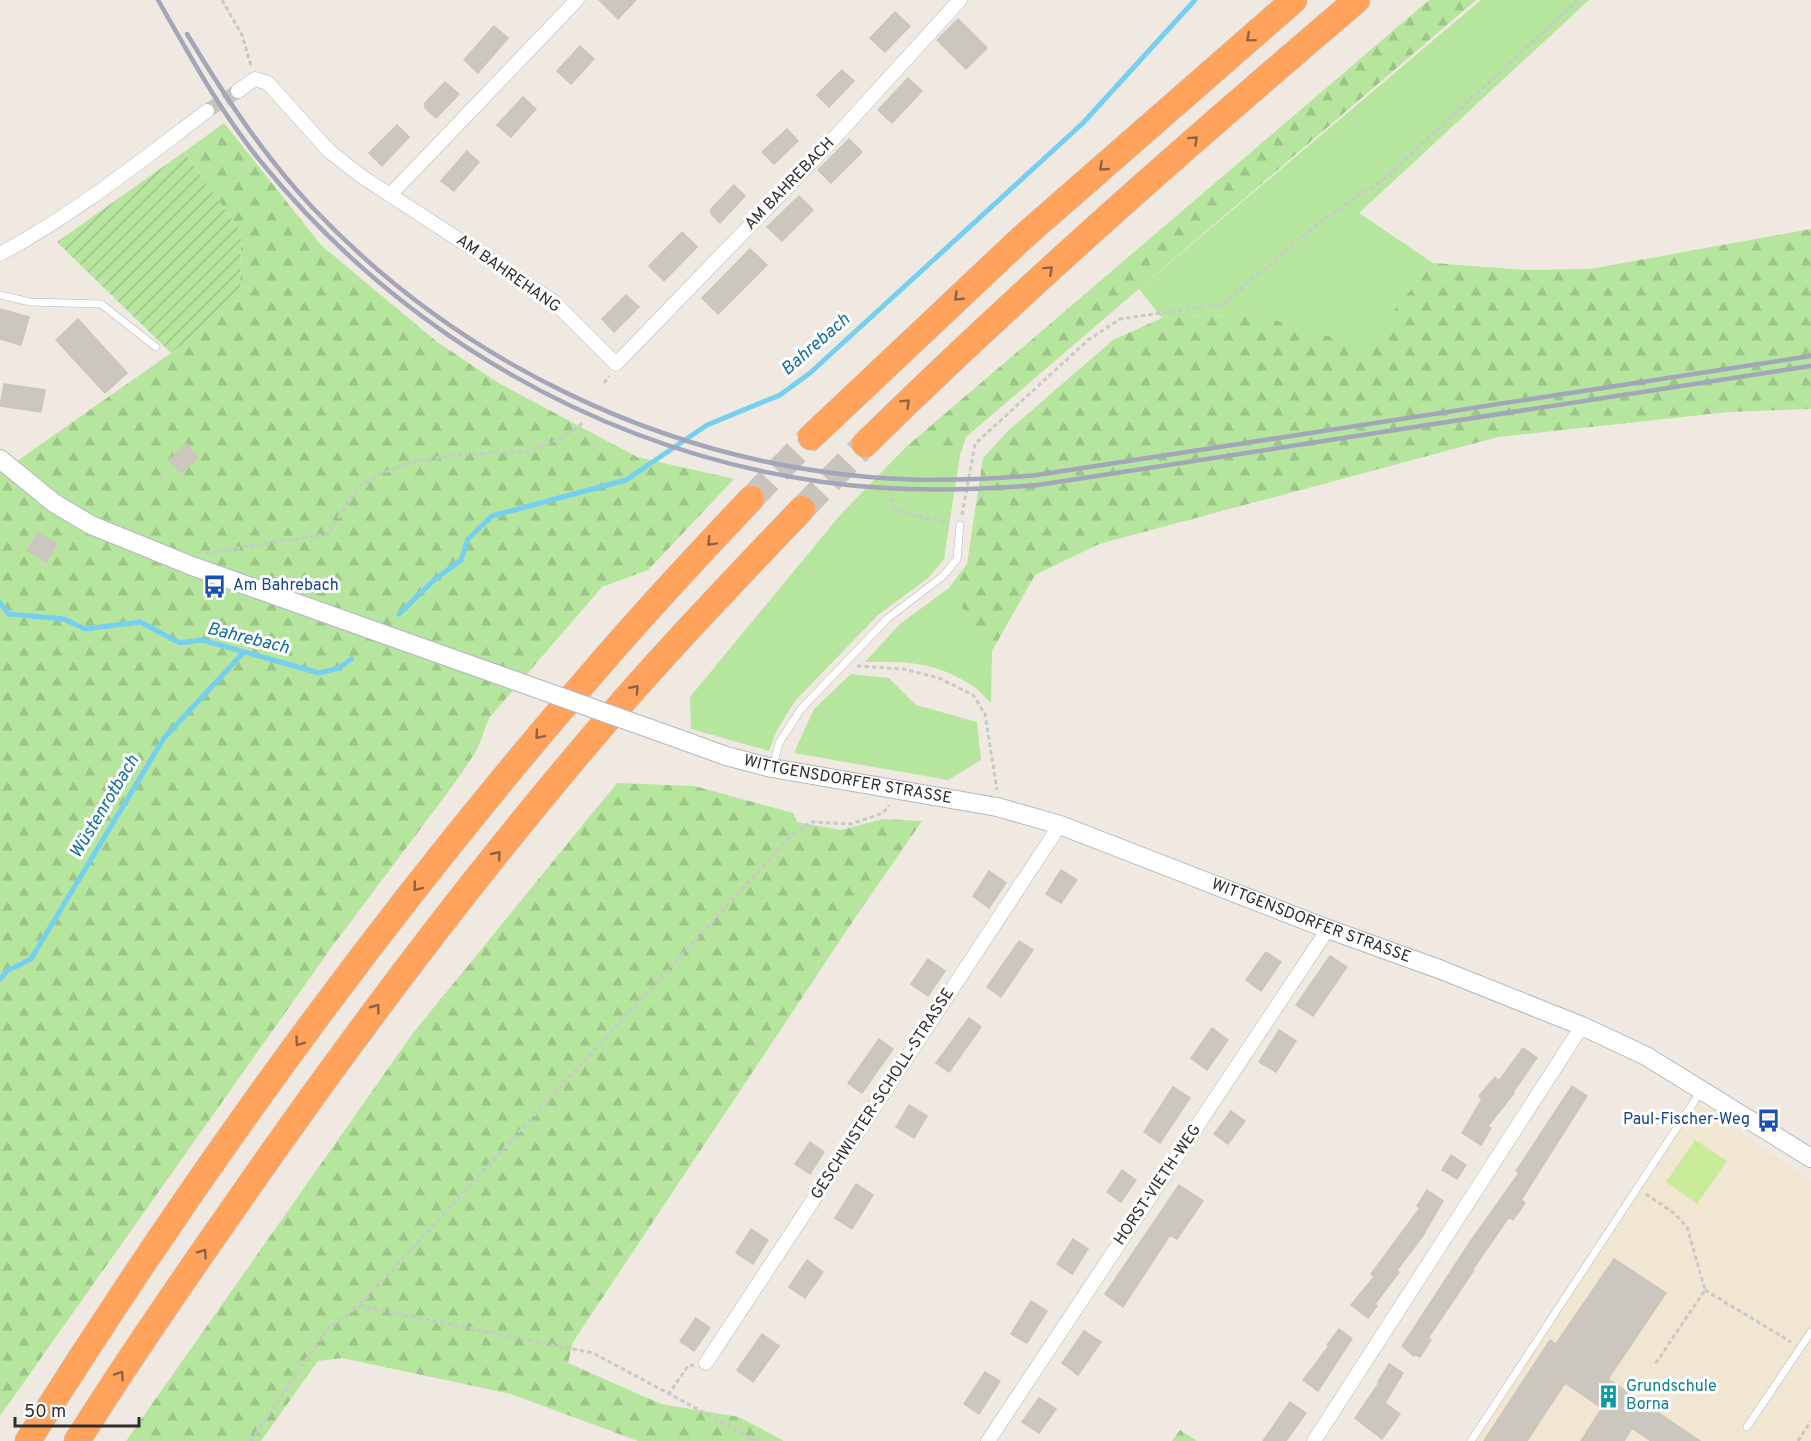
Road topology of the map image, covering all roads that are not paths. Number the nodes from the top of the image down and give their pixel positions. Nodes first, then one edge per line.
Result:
1 (577, 0) edge
2 (960, 0) edge
3 (1294, 0) edge
4 (1358, 0) edge
5 (238, 91) tunnel mouth
6 (207, 111) tunnel mouth
7 (390, 195) junction
8 (0, 254) edge
9 (0, 295) edge
10 (156, 347) dead end
11 (616, 364) joint
12 (811, 437) tunnel mouth
13 (865, 444) tunnel mouth
14 (0, 459) edge
15 (751, 499) tunnel mouth
16 (802, 509) tunnel mouth
17 (960, 525) road end
18 (772, 768) junction
19 (1060, 825) junction
20 (1328, 929) junction
21 (1582, 1026) junction
22 (1701, 1091) junction
23 (1811, 1158) edge
24 (1811, 1332) edge
25 (706, 1363) road end
26 (1748, 1427) dead end
27 (28, 1441) edge
28 (77, 1441) edge
29 (988, 1441) edge
30 (1314, 1441) edge
31 (1471, 1441) edge

1 - 7 street
2 - 11 street, AM BAHREBACH
3 -> 12 highway
13 -> 4 highway
5 - 7 street, AM BAHREHANG
6 - 8 street
7 - 11 street, AM BAHREHANG
9 - 10 lane
14 - 18 street, WITTGENSDORFER STRASSE, bridge
15 -> 27 highway
28 -> 16 highway
17 - 18 lane
18 - 19 street, WITTGENSDORFER STRASSE
19 - 20 street, WITTGENSDORFER STRASSE
19 - 25 street, GESCHWISTER-SCHOLL-STRASSE
20 - 21 street, WITTGENSDORFER STRASSE
20 - 29 street, HORST-VIETH-WEG
21 - 22 street, WITTGENSDORFER STRASSE
21 - 30 street
22 - 23 street, WITTGENSDORFER STRASSE
22 - 31 lane
24 - 26 lane

